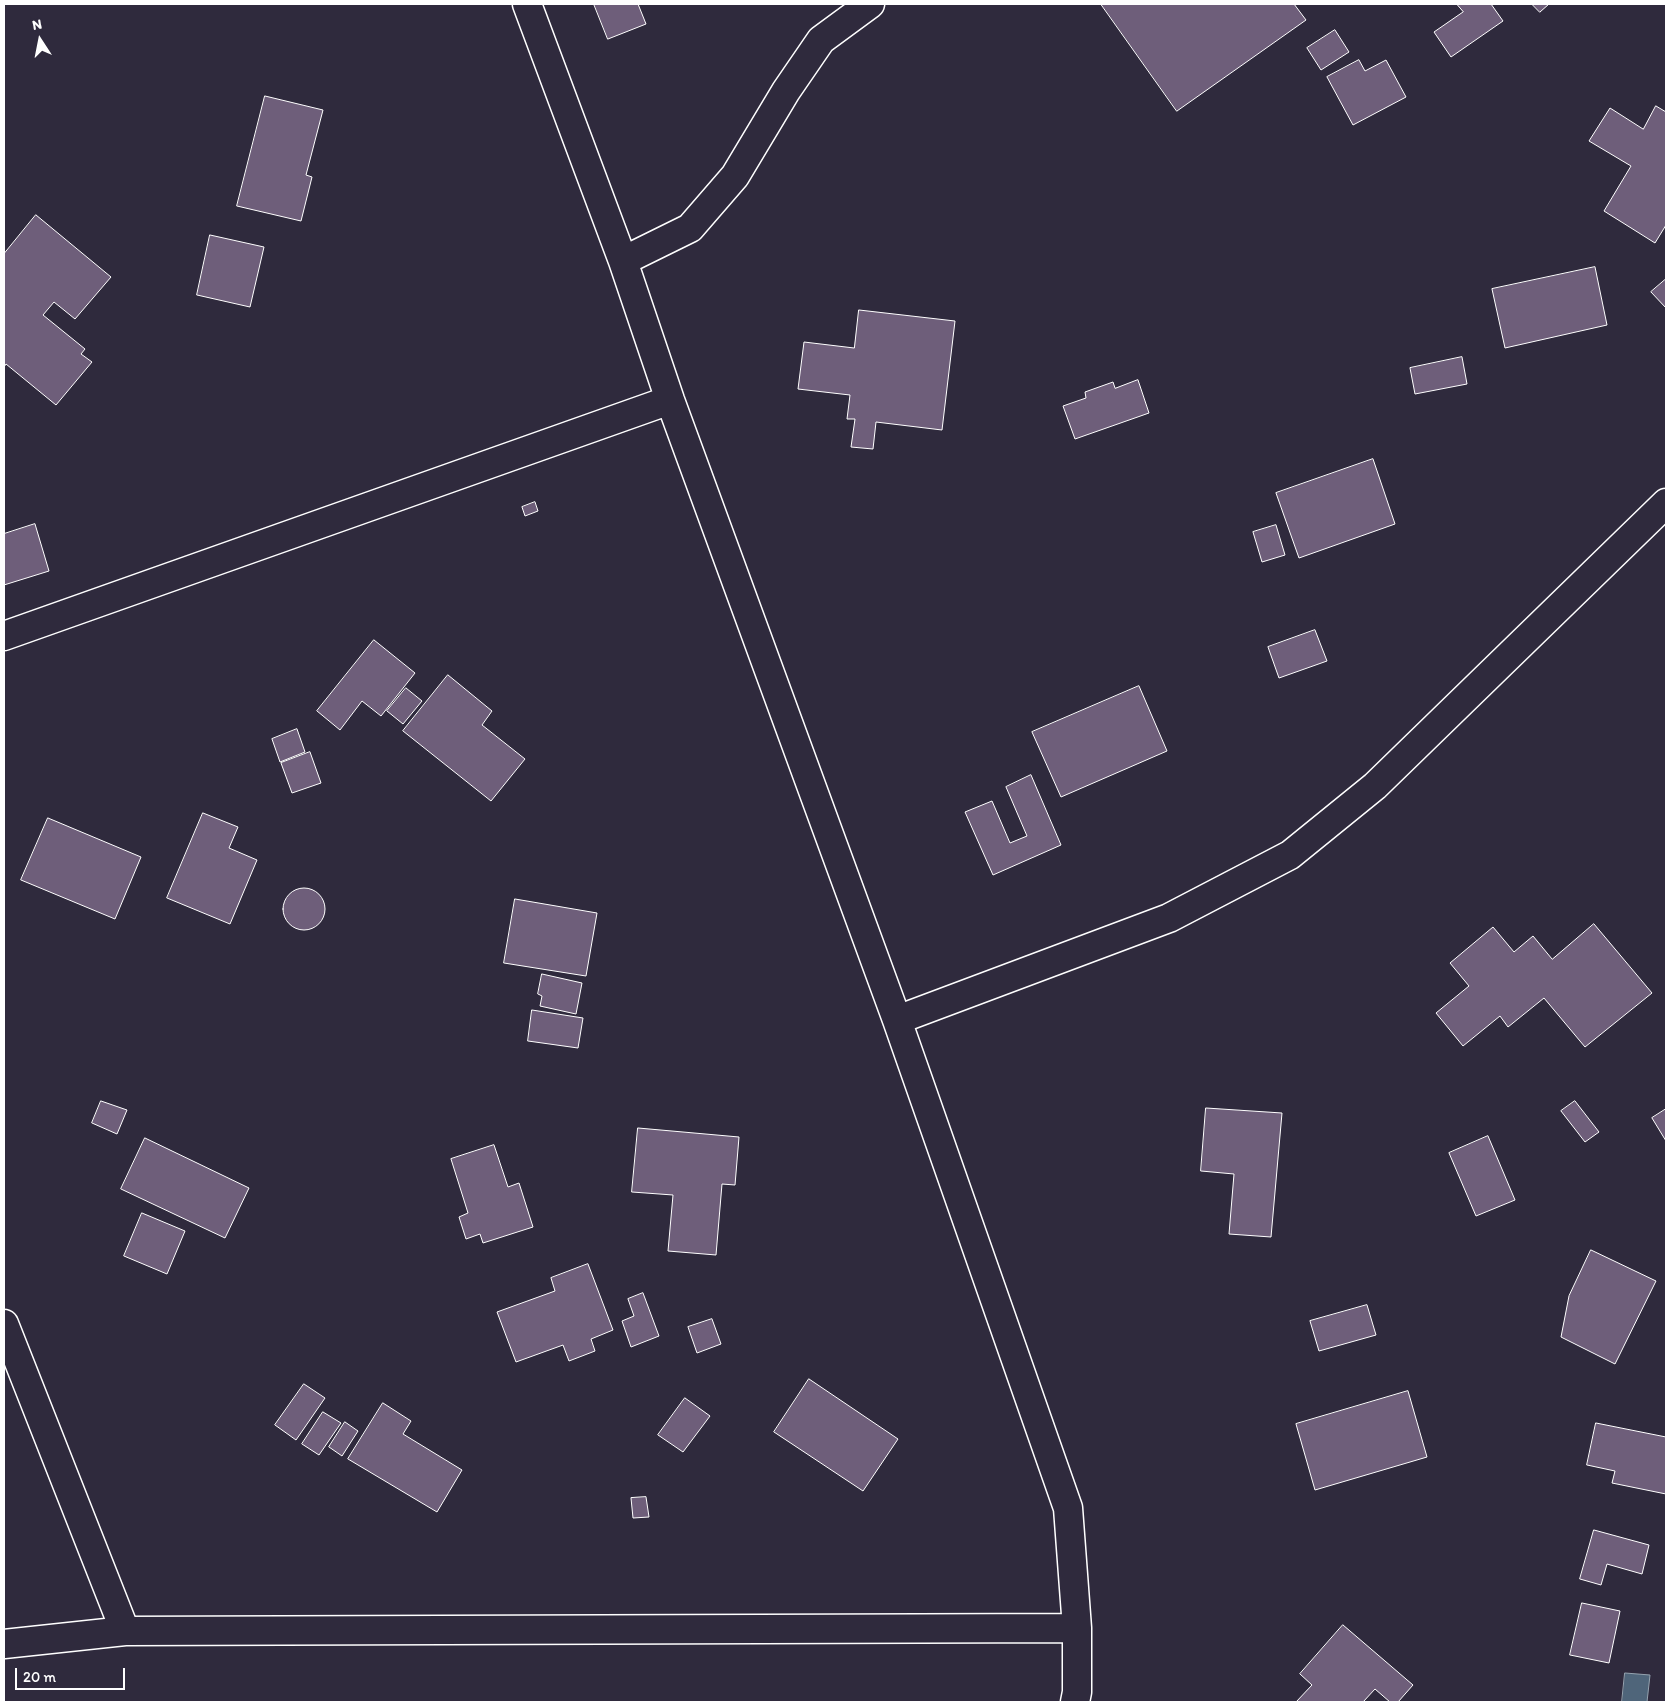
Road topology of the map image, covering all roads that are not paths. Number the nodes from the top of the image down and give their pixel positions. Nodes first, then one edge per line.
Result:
1 (526, 4) edge
2 (870, 4) edge
3 (623, 261) junction
4 (670, 400) junction
5 (1666, 503) edge
6 (4, 636) edge
7 (897, 1020) junction
8 (4, 1324) edge
9 (1078, 1628) junction
10 (125, 1631) junction
11 (4, 1644) edge
12 (1075, 1702) edge

1 - 3 street
2 - 3 street
3 - 4 street
4 - 6 street
4 - 7 street
5 - 7 street
7 - 9 street
8 - 10 street
9 - 10 street
9 - 12 street
10 - 11 street

